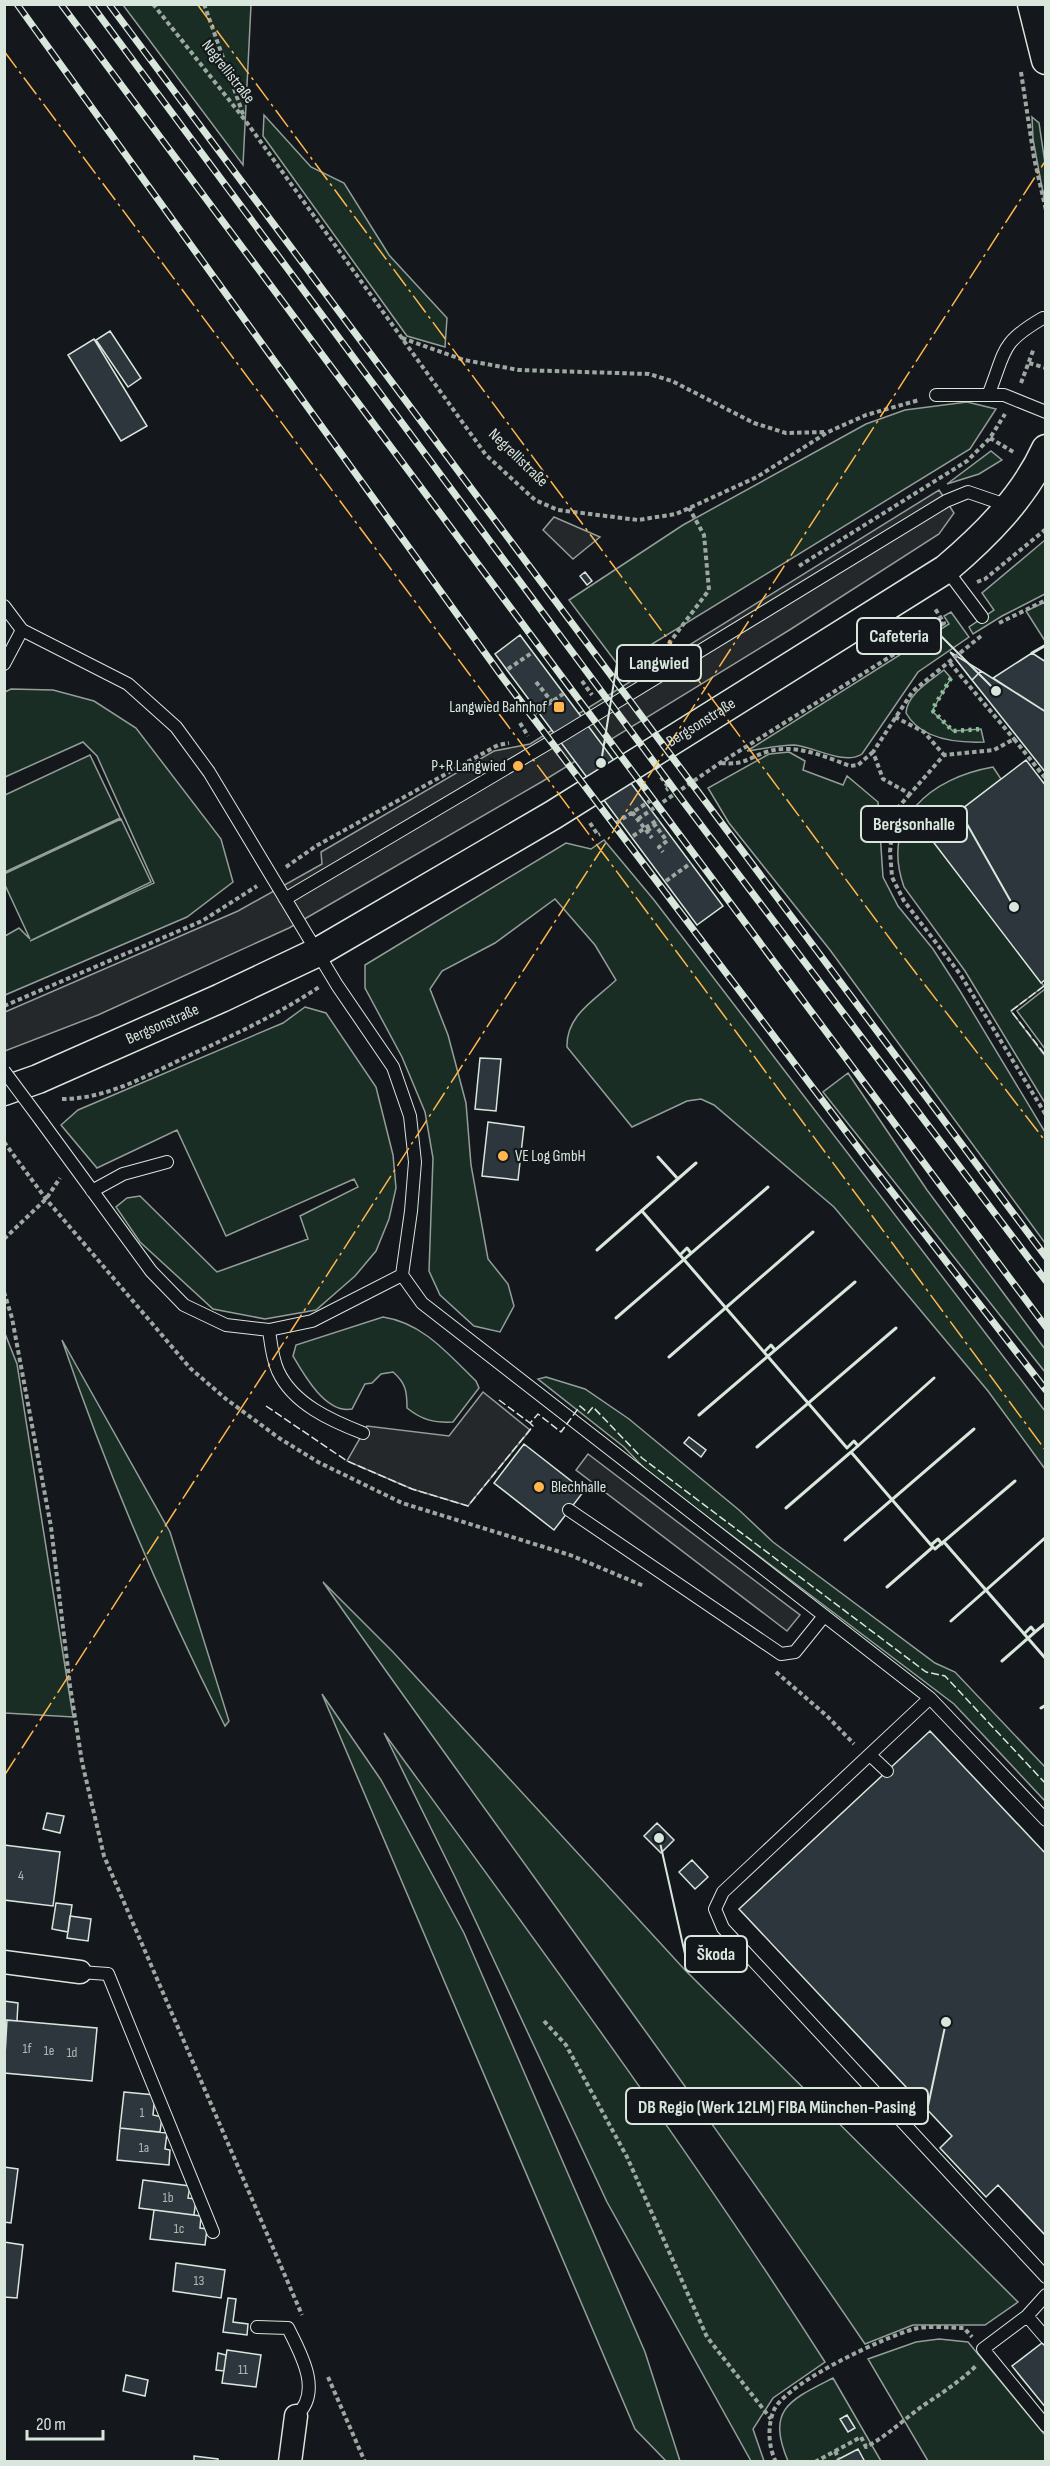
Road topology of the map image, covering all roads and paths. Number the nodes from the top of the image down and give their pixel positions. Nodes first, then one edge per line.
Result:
1 (153, 4) edge
2 (204, 4) edge
3 (1032, 4) edge
4 (1032, 61) edge
5 (245, 120) junction
6 (1046, 210) edge
7 (1043, 318) dead end
8 (401, 337) junction
9 (1046, 368) edge
10 (988, 393) junction
11 (936, 395) joint
12 (1013, 398) junction
13 (1046, 412) edge
14 (828, 432) junction
15 (1046, 449) edge
16 (1009, 506) junction
17 (689, 508) junction
18 (946, 569) junction
19 (792, 570) dead end
20 (4, 606) edge
21 (934, 607) dead end
22 (982, 617) dead end
23 (22, 630) junction
24 (679, 643) dead end
25 (533, 652) dead end
26 (4, 664) edge
27 (508, 669) dead end
28 (582, 681) dead end
29 (537, 682) dead end
30 (566, 692) dead end
31 (552, 702) junction
32 (585, 704) dead end
33 (535, 713) dead end
34 (895, 717) junction
35 (520, 723) dead end
36 (1014, 739) junction
37 (873, 752) junction
38 (944, 755) junction
39 (720, 763) junction
40 (660, 776) dead end
41 (1046, 779) edge
42 (666, 790) dead end
43 (910, 794) junction
44 (650, 801) dead end
45 (632, 812) junction
46 (638, 819) junction
47 (659, 819) dead end
48 (589, 822) dead end
49 (616, 823) dead end
50 (647, 831) junction
51 (600, 834) dead end
52 (633, 836) dead end
53 (652, 838) dead end
54 (663, 852) dead end
55 (692, 862) dead end
56 (272, 877) junction
57 (666, 881) dead end
58 (285, 899) junction
59 (318, 952) junction
60 (4, 1006) edge
61 (4, 1071) edge
62 (4, 1091) edge
63 (1046, 1115) edge
64 (6, 1144) edge
65 (69, 1162) junction
66 (167, 1162) dead end
67 (92, 1191) junction
68 (46, 1200) junction
69 (4, 1239) edge
70 (402, 1275) junction
71 (4, 1292) edge
72 (269, 1330) junction
73 (363, 1433) dead end
74 (569, 1510) dead end
75 (650, 1589) dead end
76 (824, 1616) junction
77 (770, 1667) dead end
78 (930, 1698) junction
79 (868, 1756) junction
80 (886, 1772) dead end
81 (1046, 1820) edge
82 (4, 1962) edge
83 (80, 1972) joint
84 (544, 2021) dead end
85 (213, 2232) dead end
86 (1046, 2277) edge
87 (1046, 2295) edge
88 (1027, 2316) junction
89 (303, 2317) dead end
90 (257, 2327) dead end
91 (1046, 2338) edge
92 (983, 2349) junction
93 (326, 2372) dead end
94 (297, 2416) joint
95 (771, 2420) junction
96 (1046, 2426) edge
97 (835, 2451) junction
98 (838, 2459) dead end
99 (290, 2462) edge
100 (365, 2462) edge
101 (776, 2462) edge
102 (815, 2462) edge

1 - 5 path, Negrellistraße
2 - 5 path
3 - 4 street
4 - 6 path
5 - 8 path, Negrellistraße
7 - 10 lane
8 - 14 path
8 - 17 path, Negrellistraße
9 - 12 path
10 - 11 lane
10 - 12 lane
11 - 14 path, Negrellistraße
12 - 13 lane
12 - 19 path
14 - 17 path, Negrellistraße
15 - 16 street, Bergsonstraße
16 - 18 street, Bergsonstraße
16 - 58 lane
17 - 24 path
18 - 22 lane
18 - 59 street, Bergsonstraße
20 - 23 lane
21 - 39 path
23 - 26 lane
23 - 56 lane
25 - 27 path
28 - 32 path
29 - 31 path
30 - 31 path
31 - 33 path
34 - 36 path
34 - 37 path
34 - 38 path
35 - 56 path
36 - 38 path
36 - 41 path
37 - 39 path
37 - 43 path
38 - 43 path
39 - 46 path
40 - 42 path
43 - 63 path
44 - 45 path
45 - 46 path
45 - 49 path
46 - 50 path
47 - 52 path
48 - 51 path
50 - 53 path
50 - 54 path
55 - 57 path
56 - 58 lane
56 - 60 path
58 - 59 lane
59 - 62 street, Bergsonstraße
59 - 70 lane
61 - 65 lane, bridge
64 - 68 path
65 - 67 lane
65 - 68 path
66 - 67 lane
67 - 72 lane
68 - 69 path
68 - 75 path
70 - 72 lane
70 - 76 lane
71 - 89 path
72 - 73 lane
74 - 76 lane
76 - 78 lane
77 - 79 path
78 - 79 lane
78 - 81 lane
79 - 80 lane
79 - 86 lane
82 - 83 street
83 - 85 lane
84 - 95 path
87 - 88 lane
88 - 91 lane
88 - 92 lane
90 - 94 lane
92 - 95 path
92 - 96 lane
92 - 97 path
93 - 100 path
94 - 99 street
95 - 101 path
97 - 98 path
97 - 102 path

